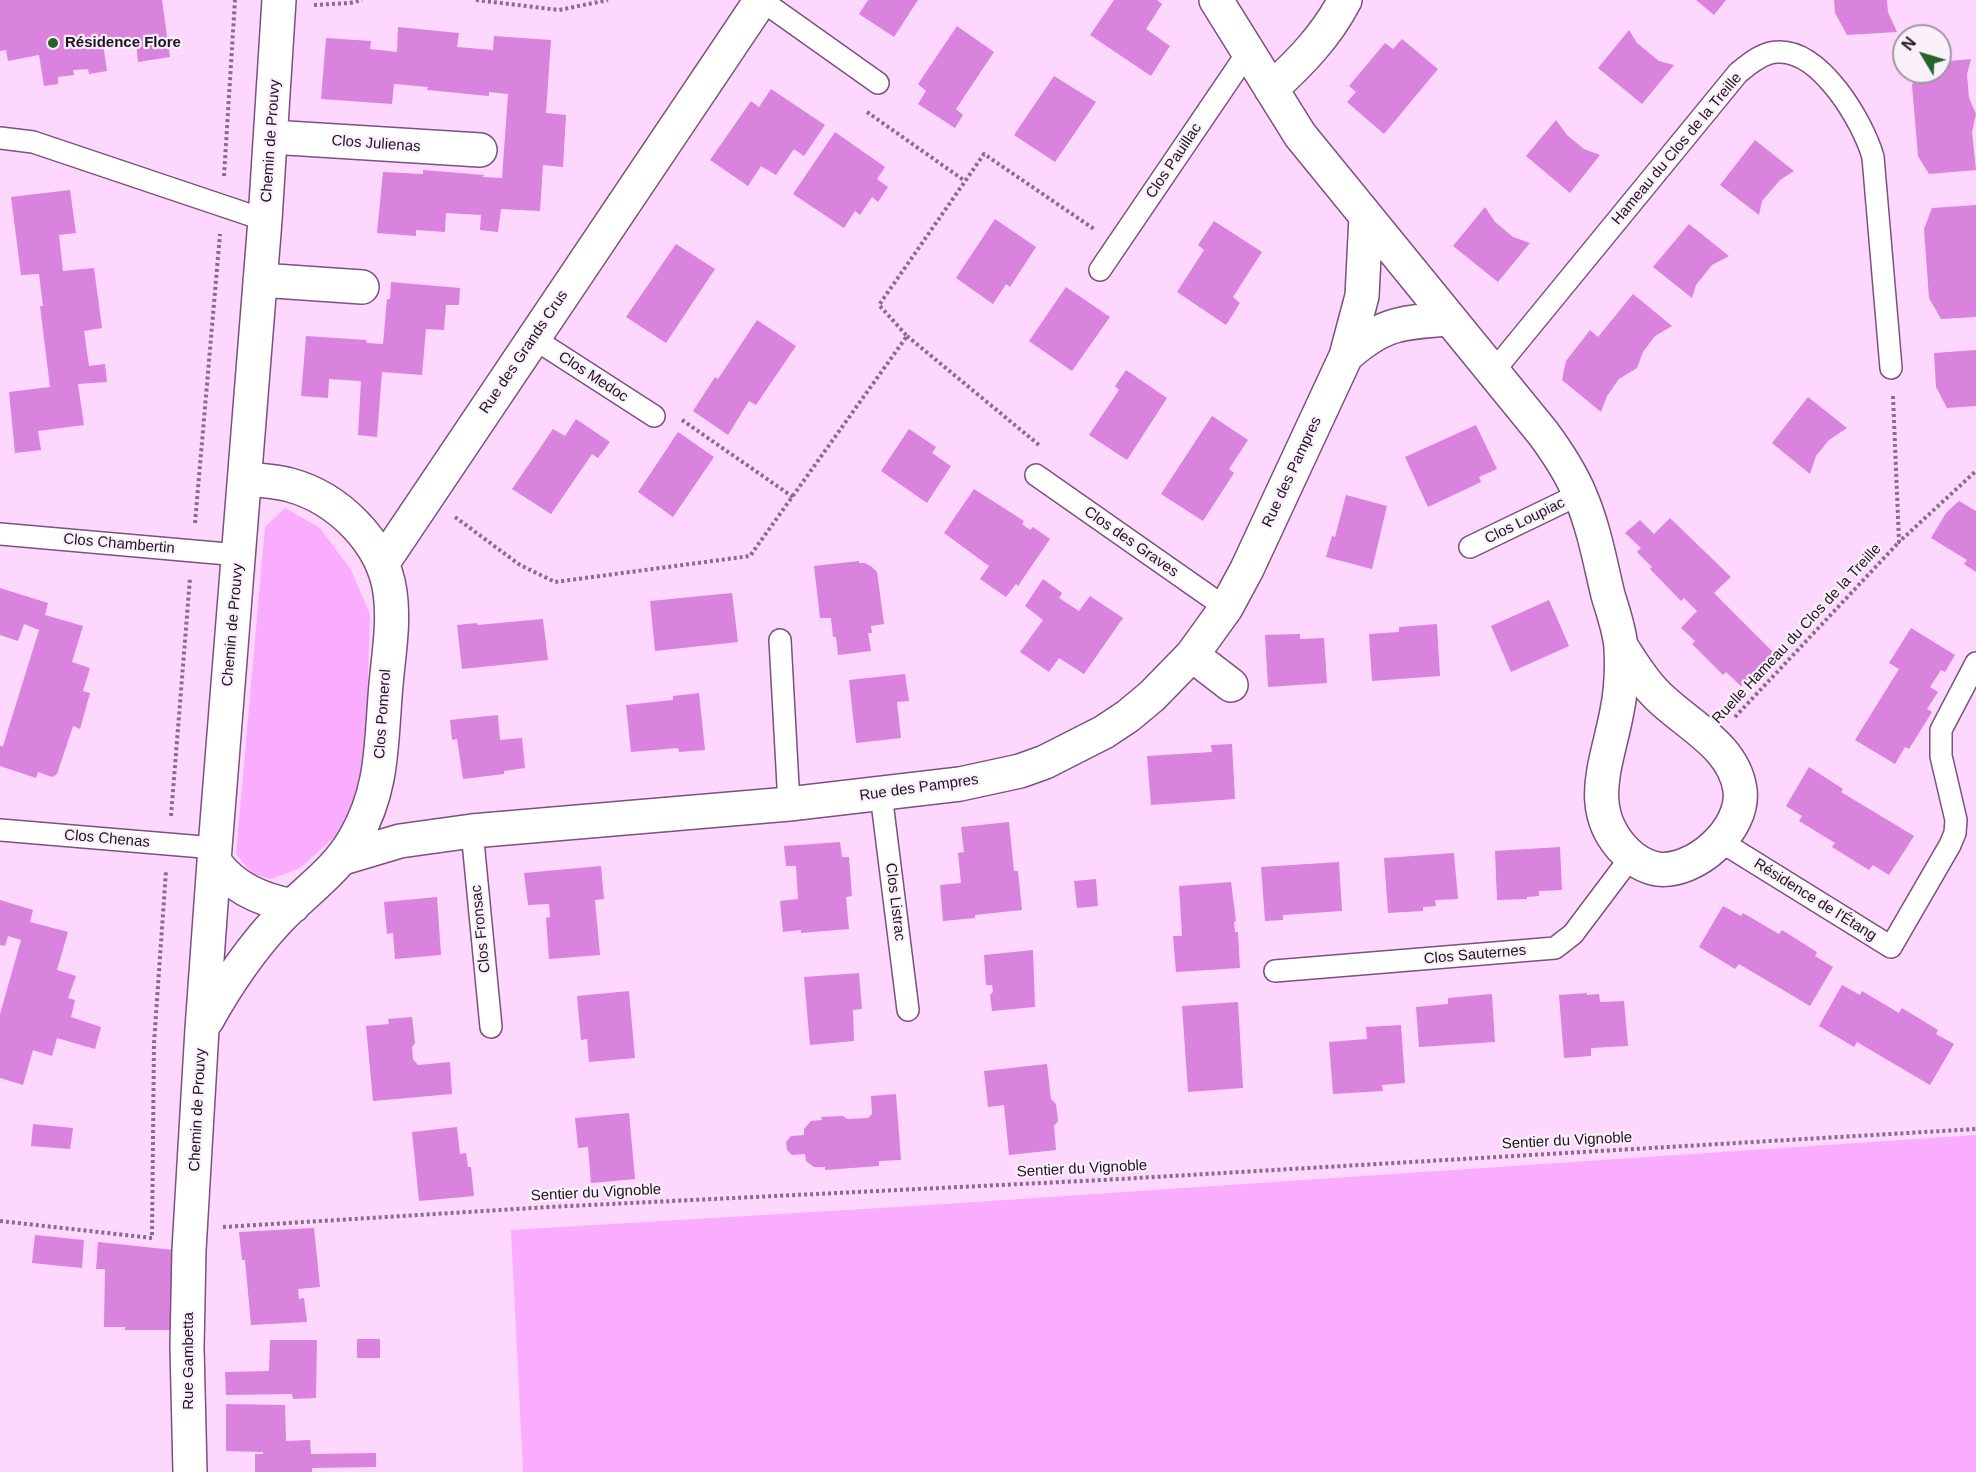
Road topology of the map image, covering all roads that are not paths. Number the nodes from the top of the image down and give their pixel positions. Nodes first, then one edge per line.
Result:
1 (761, 0) edge
2 (1216, 0) edge
3 (1345, 0) edge
4 (279, 2) edge
5 (1248, 52) junction
6 (878, 83) road end
7 (1271, 89) junction
8 (271, 137) junction
9 (0, 138) edge
10 (480, 150) dead end
11 (1366, 217) junction
12 (265, 220) junction
13 (1100, 270) dead end
14 (260, 280) junction
15 (362, 287) dead end
16 (1448, 319) junction
17 (533, 338) junction
18 (1346, 356) junction
19 (1892, 368) road end
20 (1493, 372) junction
21 (654, 416) road end
22 (1036, 475) road end
23 (245, 479) junction
24 (1580, 495) junction
25 (0, 534) edge
26 (1470, 547) dead end
27 (239, 555) junction
28 (382, 564) junction
29 (1226, 608) junction
30 (780, 640) dead end
31 (1621, 646) junction
32 (1192, 655) junction
33 (1976, 663) edge
34 (1231, 686) dead end
35 (881, 794) junction
36 (789, 804) junction
37 (0, 830) edge
38 (472, 831) junction
39 (1720, 841) junction
40 (214, 855) junction
41 (1631, 856) junction
42 (343, 858) junction
43 (293, 906) junction
44 (1275, 971) dead end
45 (908, 1010) dead end
46 (491, 1027) dead end
47 (202, 1029) junction
48 (190, 1244) joint
49 (190, 1472) edge

1 - 6 lane
1 - 17 street, Rue des Grands Crus
2 - 5 street
3 - 7 street
4 - 8 street, Chemin de Prouvy
5 - 7 street
5 - 13 lane, Clos Pauillac
7 - 11 street
8 - 10 street, Clos Julienas
8 - 12 street, Chemin de Prouvy
9 - 12 lane
11 - 16 street
11 - 18 street, Rue des Pampres
12 - 14 street, Chemin de Prouvy
14 - 15 street
14 - 23 street, Chemin de Prouvy
16 - 18 street, Rue des Pampres
16 - 20 street
17 - 21 lane, Clos Medoc
17 - 28 street, Rue des Grands Crus
18 - 29 street, Rue des Pampres
19 - 20 lane, Hameau du Clos de la Treille
20 - 24 street
22 - 29 lane, Clos des Graves
23 - 27 street, Chemin de Prouvy
23 - 28 street
24 - 26 lane, Clos Loupiac
24 - 31 street
25 - 27 lane, Clos Chambertin
27 - 40 street, Chemin de Prouvy
28 - 42 street, Clos Pomerol
29 - 32 street, Rue des Pampres
30 - 36 lane
31 - 39 street
31 - 41 street
32 - 34 street
32 - 35 street, Rue des Pampres
33 - 39 lane, Résidence de l'Étang
35 - 36 street, Rue des Pampres
35 - 45 lane, Clos Listrac
36 - 38 street, Rue des Pampres
37 - 40 lane, Clos Chenas
38 - 42 street, Rue des Pampres
38 - 46 lane, Clos Fronsac
39 - 41 street
40 - 43 street
40 - 47 street, Chemin de Prouvy
41 - 44 lane, Clos Sauternes
42 - 43 street, Rue des Pampres
43 - 47 street, Rue des Pampres
47 - 48 street, Chemin de Prouvy
48 - 49 street, Rue Gambetta

